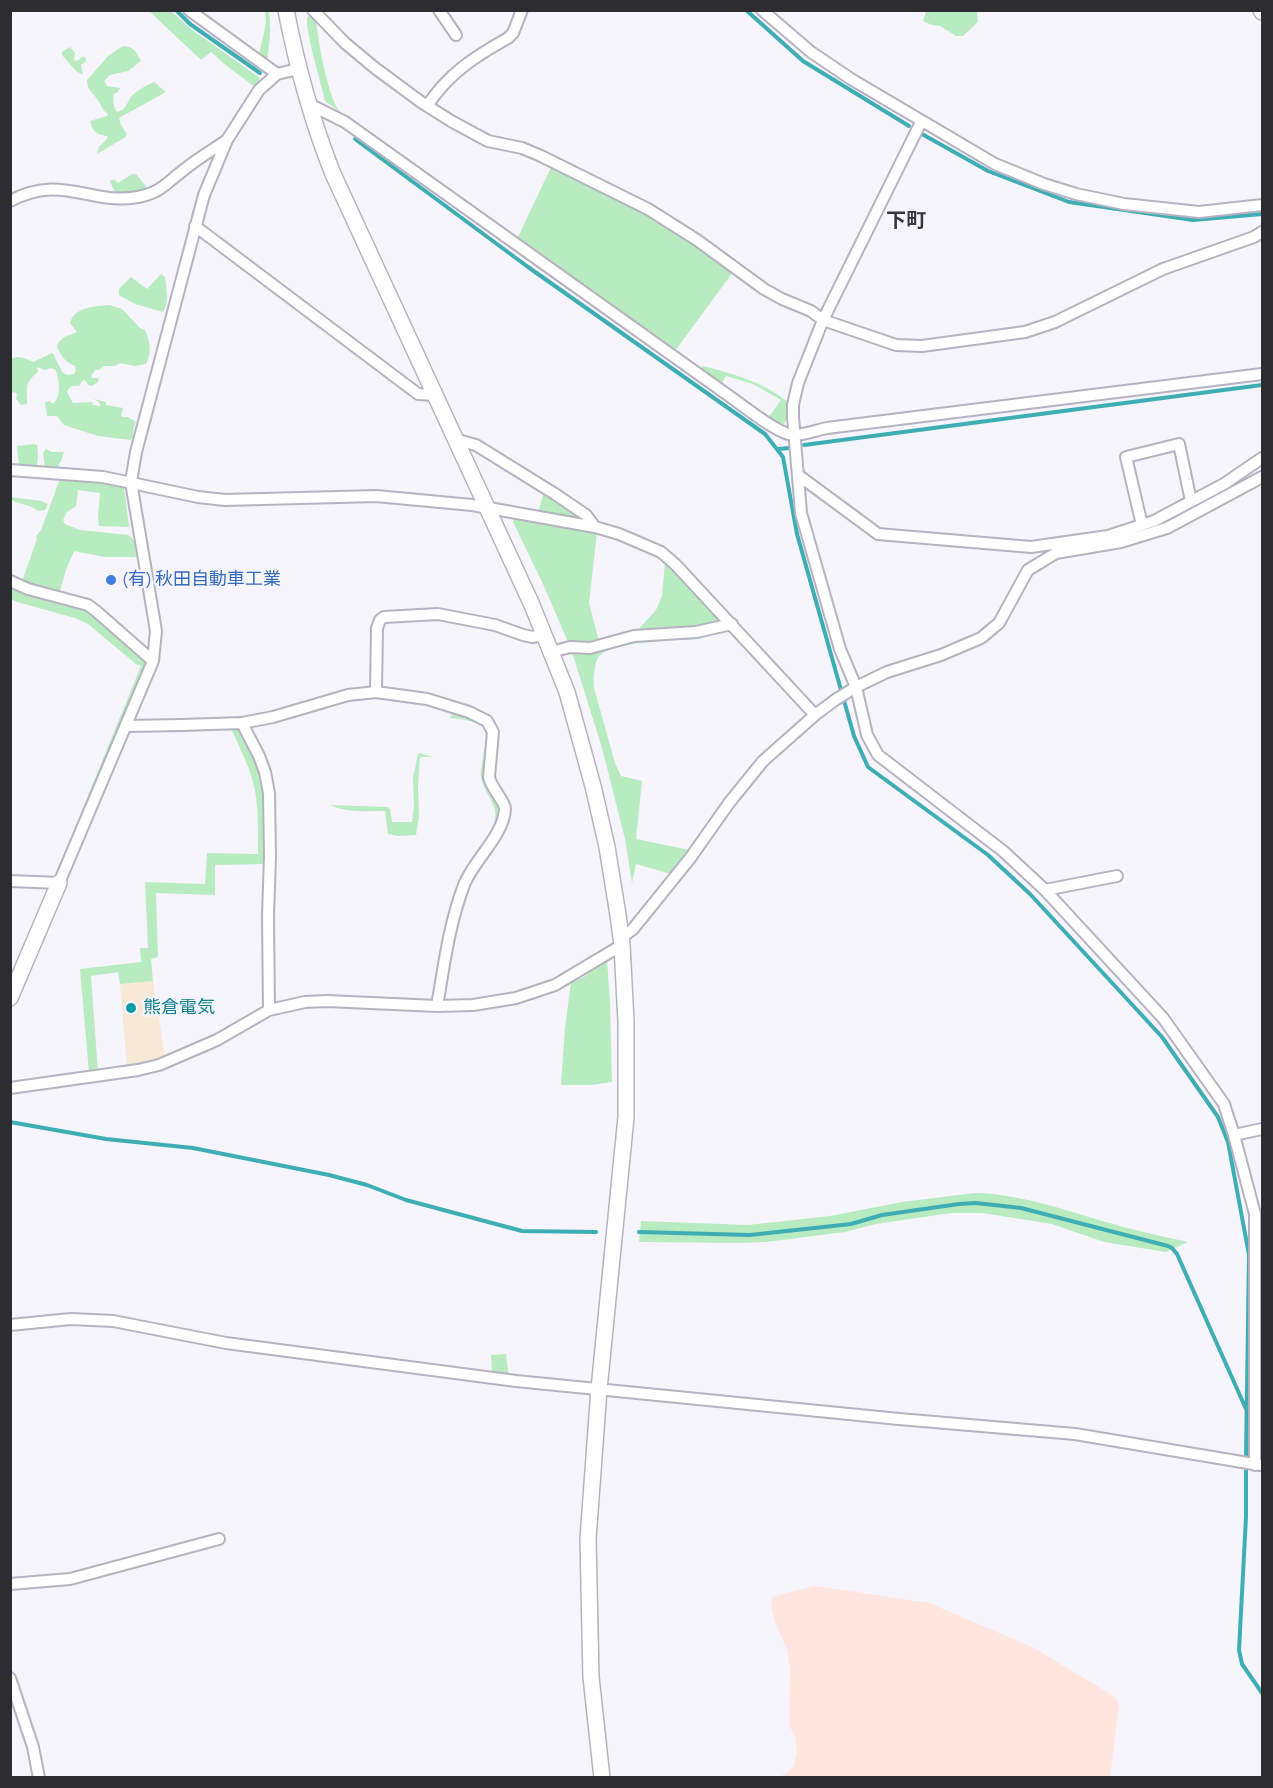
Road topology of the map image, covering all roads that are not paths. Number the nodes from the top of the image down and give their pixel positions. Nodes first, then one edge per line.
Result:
1 (189, 10) edge
2 (286, 10) edge
3 (313, 10) edge
4 (439, 10) edge
5 (522, 10) edge
6 (762, 10) edge
7 (456, 35) dead end
8 (298, 69) junction
9 (277, 74) junction
10 (308, 103) junction
11 (427, 106) junction
12 (921, 122) junction
13 (227, 140) junction
14 (10, 201) edge
15 (1263, 205) edge
16 (195, 226) junction
17 (1263, 232) edge
18 (823, 320) junction
19 (1263, 374) edge
20 (435, 395) junction
21 (794, 435) junction
22 (454, 439) junction
23 (1263, 458) edge
24 (10, 470) edge
25 (798, 474) junction
26 (1263, 477) edge
27 (131, 482) junction
28 (1191, 501) junction
29 (487, 508) junction
30 (1142, 525) junction
31 (595, 527) junction
32 (10, 581) edge
33 (732, 624) junction
34 (544, 635) junction
35 (551, 652) junction
36 (153, 661) junction
37 (854, 688) junction
38 (375, 692) junction
39 (815, 715) junction
40 (242, 723) junction
41 (127, 726) junction
42 (1117, 876) dead end
43 (10, 881) edge
44 (59, 883) junction
45 (1044, 890) junction
46 (622, 941) junction
47 (10, 998) edge
48 (437, 1006) junction
49 (269, 1010) junction
50 (10, 1088) edge
51 (1263, 1129) edge
52 (1234, 1135) junction
53 (10, 1325) edge
54 (599, 1389) junction
55 (1259, 1465) edge
56 (219, 1539) dead end
57 (10, 1584) edge
58 (10, 1678) edge
59 (39, 1778) edge
60 (602, 1778) edge

1 - 9 street
2 - 8 street
3 - 11 street
4 - 7 street
5 - 11 street
6 - 12 street
8 - 9 street
8 - 10 street
9 - 13 street
10 - 20 street
10 - 21 street
11 - 18 street
12 - 15 street
12 - 18 street
13 - 14 street
13 - 16 street
16 - 20 street
16 - 27 street
17 - 18 street
18 - 21 street
19 - 21 street
20 - 22 street
21 - 25 street
22 - 29 street
22 - 31 street
23 - 28 street
24 - 27 street
25 - 30 street
25 - 37 street
26 - 37 street
27 - 29 street
27 - 36 street
28 - 30 street
28 - 30 street
29 - 31 street
29 - 34 street
31 - 33 street
32 - 36 street
33 - 35 street
33 - 39 street
34 - 35 street
34 - 38 street
35 - 46 street
36 - 41 street
37 - 39 street
37 - 45 street
38 - 40 street
38 - 48 street
39 - 46 street
40 - 41 street
40 - 49 street
41 - 44 street
42 - 45 street
43 - 44 street
44 - 47 street
45 - 52 street
46 - 48 street
46 - 54 street
48 - 49 street
49 - 50 street
51 - 52 street
52 - 55 street
53 - 54 street
54 - 55 street
54 - 60 street
56 - 57 street
58 - 59 street

